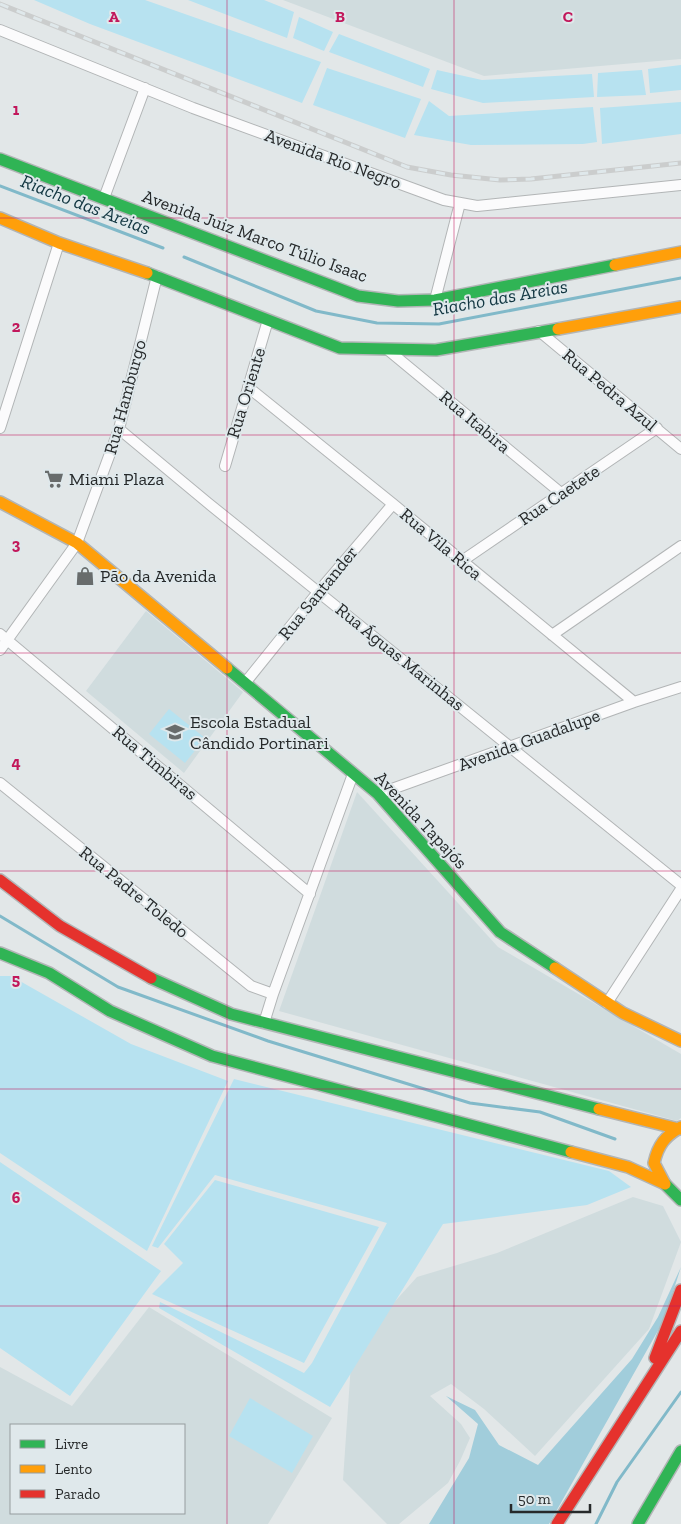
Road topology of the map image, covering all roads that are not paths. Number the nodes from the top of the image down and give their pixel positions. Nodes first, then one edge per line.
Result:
1 (0, 30) edge
2 (145, 88) junction
3 (0, 159) edge
4 (681, 185) edge
5 (104, 198) junction
6 (460, 203) junction
7 (0, 218) edge
8 (58, 243) junction
9 (681, 252) edge
10 (157, 276) junction
11 (435, 300) junction
12 (681, 307) edge
13 (268, 320) junction
14 (539, 331) junction
15 (388, 350) junction
16 (248, 387) junction
17 (0, 428) edge
18 (657, 428) junction
19 (120, 429) junction
20 (681, 449) edge
21 (225, 466) dead end
22 (561, 493) junction
23 (0, 502) edge
24 (393, 504) junction
25 (78, 543) junction
26 (681, 546) edge
27 (462, 561) junction
28 (319, 591) junction
29 (552, 635) junction
30 (4, 637) edge
31 (0, 650) edge
32 (245, 683) junction
33 (681, 687) edge
34 (634, 702) junction
35 (510, 747) junction
36 (353, 774) junction
37 (0, 783) edge
38 (378, 794) junction
39 (2, 883) edge
40 (681, 887) edge
41 (310, 894) junction
42 (0, 953) edge
43 (273, 994) junction
44 (607, 1002) junction
45 (264, 1022) junction
46 (681, 1041) edge
47 (680, 1128) edge
48 (665, 1184) junction
49 (681, 1200) edge
50 (681, 1290) edge
51 (681, 1330) edge
52 (643, 1389) junction
53 (681, 1451) edge
54 (558, 1523) edge
55 (638, 1524) edge

1 - 2 street, Avenida Rio Negro
2 - 5 street
2 - 6 street, Avenida Rio Negro
3 - 5 main road, Avenida Juiz Marco Túlio Isaac
4 - 6 street, Avenida Rio Negro
5 - 11 main road, Avenida Juiz Marco Túlio Isaac
6 - 11 street
7 - 8 main road
8 - 10 main road
8 - 17 street
9 - 11 main road, Avenida Juiz Marco Túlio Isaac
10 - 13 main road
10 - 19 street, Rua Hamburgo
12 - 14 main road
13 - 15 main road
13 - 16 street, Rua Oriente
14 - 15 main road
14 - 18 street, Rua Pedra Azul
15 - 22 street, Rua Itabira
16 - 21 street, Rua Oriente
16 - 24 street, Rua Vila Rica
18 - 20 street, Rua Pedra Azul
18 - 22 street, Rua Caetete
19 - 25 street, Rua Hamburgo
19 - 28 street, Rua Águas Marinhas
22 - 27 street, Rua Caetete
23 - 25 main road, Avenida Tapajós
24 - 27 street, Rua Vila Rica
24 - 28 street, Rua Santander
25 - 30 street, Rua Hamburgo
25 - 32 main road, Avenida Tapajós
26 - 29 street
27 - 29 street, Rua Vila Rica
28 - 32 street, Rua Santander
28 - 35 street, Rua Águas Marinhas
29 - 34 street, Rua Vila Rica
30 - 31 street, Rua Hamburgo
30 - 41 street, Rua Timbiras
32 - 36 main road, Avenida Tapajós
33 - 34 street, Avenida Guadalupe
34 - 35 street, Avenida Guadalupe
35 - 38 street, Avenida Guadalupe
35 - 40 street, Rua Águas Marinhas
36 - 38 main road, Avenida Tapajós
36 - 41 street
37 - 43 street, Rua Padre Toledo
38 - 44 main road, Avenida Tapajós
39 - 45 main road
40 - 44 street
41 - 43 street
42 - 48 main road
43 - 45 street
44 - 46 main road, Avenida Tapajós
45 - 47 main road
47 - 48 main road
48 - 49 main road
50 - 52 main road
51 - 52 main road
52 - 54 main road
53 - 55 main road

